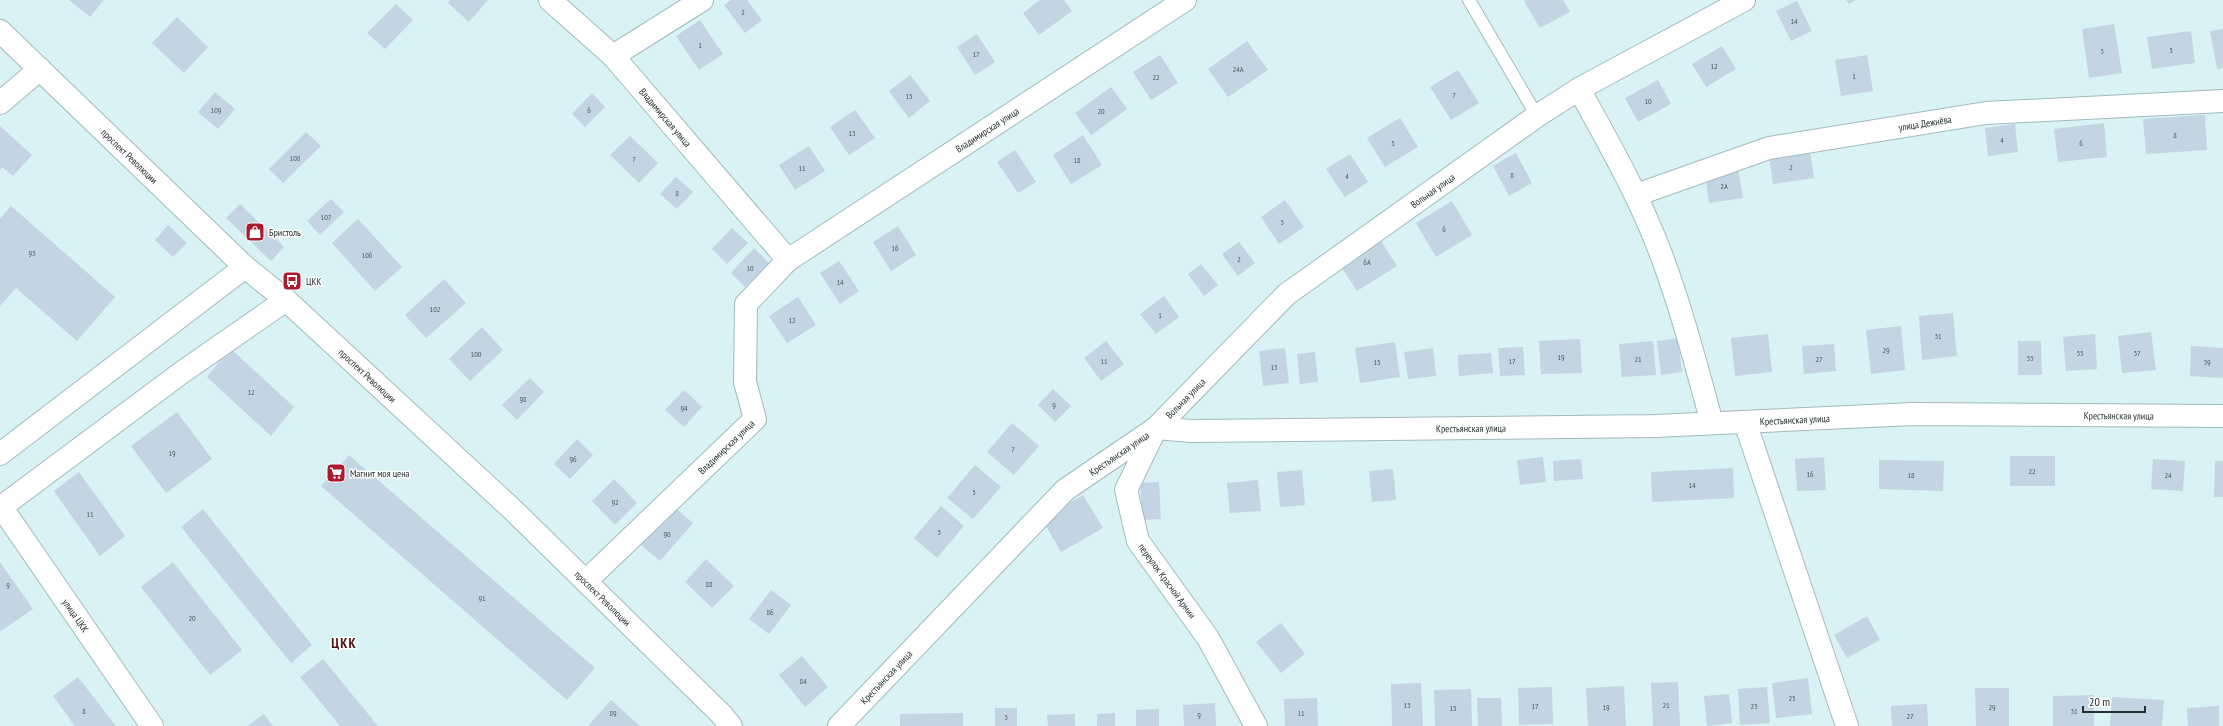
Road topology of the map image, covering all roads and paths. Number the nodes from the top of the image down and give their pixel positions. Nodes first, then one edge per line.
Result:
1 (550, 0) edge
2 (702, 0) edge
3 (1185, 0) edge
4 (1469, 0) edge
5 (1744, 0) edge
6 (0, 31) edge
7 (613, 56) junction
8 (40, 69) junction
9 (1580, 90) junction
10 (2223, 101) edge
11 (0, 103) edge
12 (1537, 116) junction
13 (1636, 195) junction
14 (788, 260) junction
15 (244, 267) junction
16 (286, 300) junction
17 (2223, 416) edge
18 (1745, 422) junction
19 (1712, 423) junction
20 (1156, 428) junction
21 (0, 454) edge
22 (1, 507) edge
23 (586, 582) junction
24 (152, 726) edge
25 (731, 726) edge
26 (839, 726) edge
27 (1256, 726) edge
28 (1847, 726) edge

1 - 7 street, Владимирская улица
2 - 7 street
3 - 14 street, Владимирская улица
4 - 12 lane
5 - 9 street, Вольная улица
6 - 8 street, проспект Революции
7 - 14 street, Владимирская улица
8 - 11 street
8 - 15 street, проспект Революции
9 - 12 street, Вольная улица
9 - 13 street
10 - 13 street, улица Дежнёва
12 - 20 street, Вольная улица
13 - 19 street
14 - 23 street, Владимирская улица
15 - 16 street, проспект Революции
15 - 21 street
16 - 22 street
16 - 23 street, проспект Революции
17 - 18 street, Крестьянская улица
18 - 19 street, Крестьянская улица
18 - 28 street
19 - 20 street, Крестьянская улица
20 - 26 street, Крестьянская улица
20 - 27 street, переулок Красной Армии
22 - 24 street, улица ЦКК
23 - 25 street, проспект Революции

